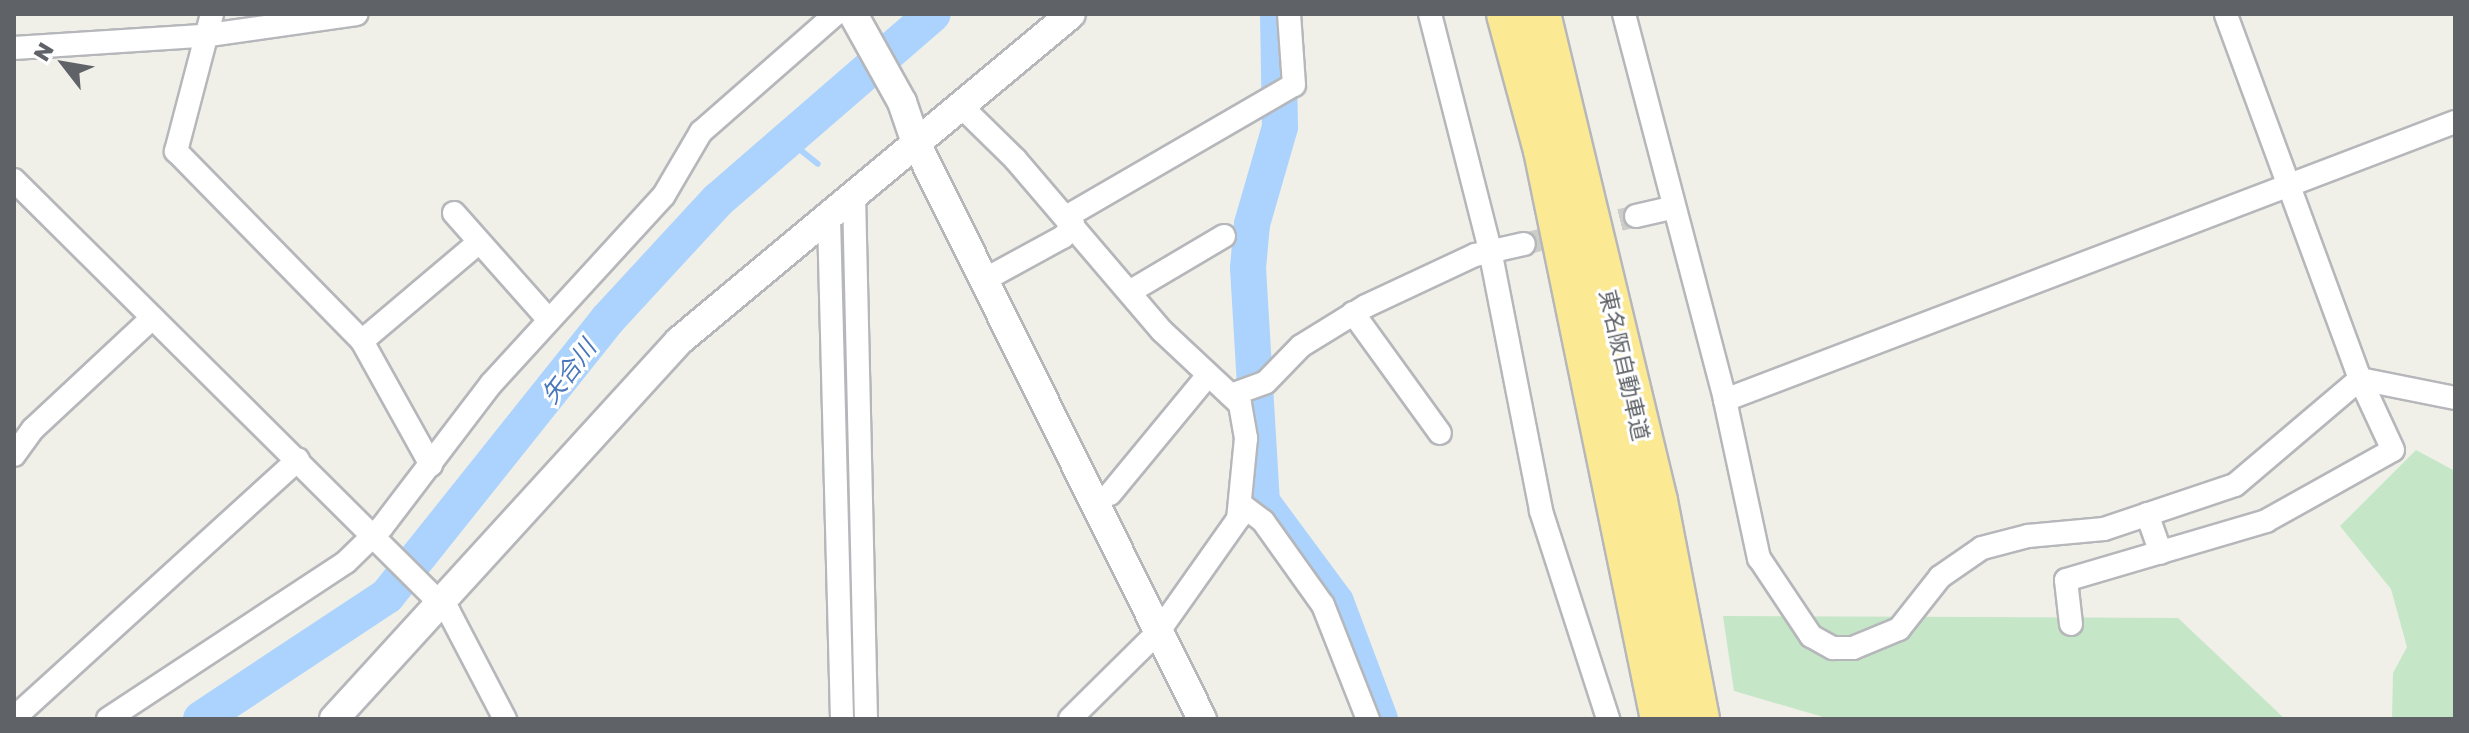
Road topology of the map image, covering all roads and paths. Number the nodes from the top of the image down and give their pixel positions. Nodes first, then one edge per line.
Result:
1 (212, 14) edge
2 (356, 14) edge
3 (836, 14) edge
4 (853, 14) edge
5 (1071, 14) edge
6 (1289, 14) edge
7 (1430, 14) edge
8 (1508, 14) edge
9 (1539, 14) edge
10 (1624, 14) edge
11 (2226, 14) edge
12 (202, 36) junction
13 (14, 48) edge
14 (960, 105) junction
15 (2455, 122) edge
16 (916, 143) junction
17 (14, 180) edge
18 (2289, 185) junction
19 (854, 195) junction
20 (1674, 207) junction
21 (454, 213) dead end
22 (1636, 216) tunnel mouth
23 (829, 219) junction
24 (1069, 221) junction
25 (1224, 236) dead end
26 (479, 242) junction
27 (1524, 244) tunnel mouth
28 (1490, 250) junction
29 (984, 280) junction
30 (1131, 291) junction
31 (1353, 313) junction
32 (152, 318) junction
33 (548, 319) junction
34 (362, 341) junction
35 (1208, 375) junction
36 (2360, 379) junction
37 (1246, 388) junction
38 (2455, 398) edge
39 (1725, 400) junction
40 (1440, 433) dead end
41 (14, 455) edge
42 (298, 460) junction
43 (431, 465) junction
44 (1110, 494) dead end
45 (1243, 506) junction
46 (2147, 514) junction
47 (375, 539) junction
48 (2161, 553) junction
49 (434, 597) junction
50 (2071, 624) dead end
51 (1159, 631) junction
52 (14, 718) edge
53 (108, 719) edge
54 (334, 719) edge
55 (505, 719) edge
56 (842, 719) edge
57 (866, 719) edge
58 (1070, 719) edge
59 (1202, 719) edge
60 (1368, 719) edge
61 (1608, 719) edge
62 (1662, 719) edge
63 (1698, 719) edge

1 - 12 street
2 - 12 street
3 - 33 street
4 - 16 street
5 - 14 street
6 - 24 street
7 - 28 street
8 - 62 highway, 東名阪自動車道
9 - 63 highway, 東名阪自動車道
10 - 20 street
11 - 18 street
12 - 13 street
12 - 34 street
14 - 16 street
14 - 24 street
15 - 18 street
16 - 19 street
16 - 29 street
17 - 32 street
18 - 36 street
18 - 39 street
19 - 23 street
19 - 57 street
20 - 22 street
20 - 39 street
21 - 26 street
23 - 49 street
23 - 56 street
24 - 29 street
24 - 30 street
25 - 30 street
26 - 33 street
26 - 34 street
27 - 28 street
28 - 31 street
28 - 61 street
29 - 51 street
30 - 35 street
31 - 37 street
31 - 40 street
32 - 41 street
32 - 42 street
33 - 43 street
34 - 43 street
35 - 37 street
35 - 44 street
36 - 38 street
36 - 46 street
36 - 48 street
37 - 45 street
39 - 46 street
42 - 47 street
42 - 52 street
43 - 47 street
45 - 51 street
45 - 60 street
46 - 48 street
47 - 49 street
47 - 53 street
48 - 50 street
49 - 54 street
49 - 55 street
51 - 58 street
51 - 59 street

